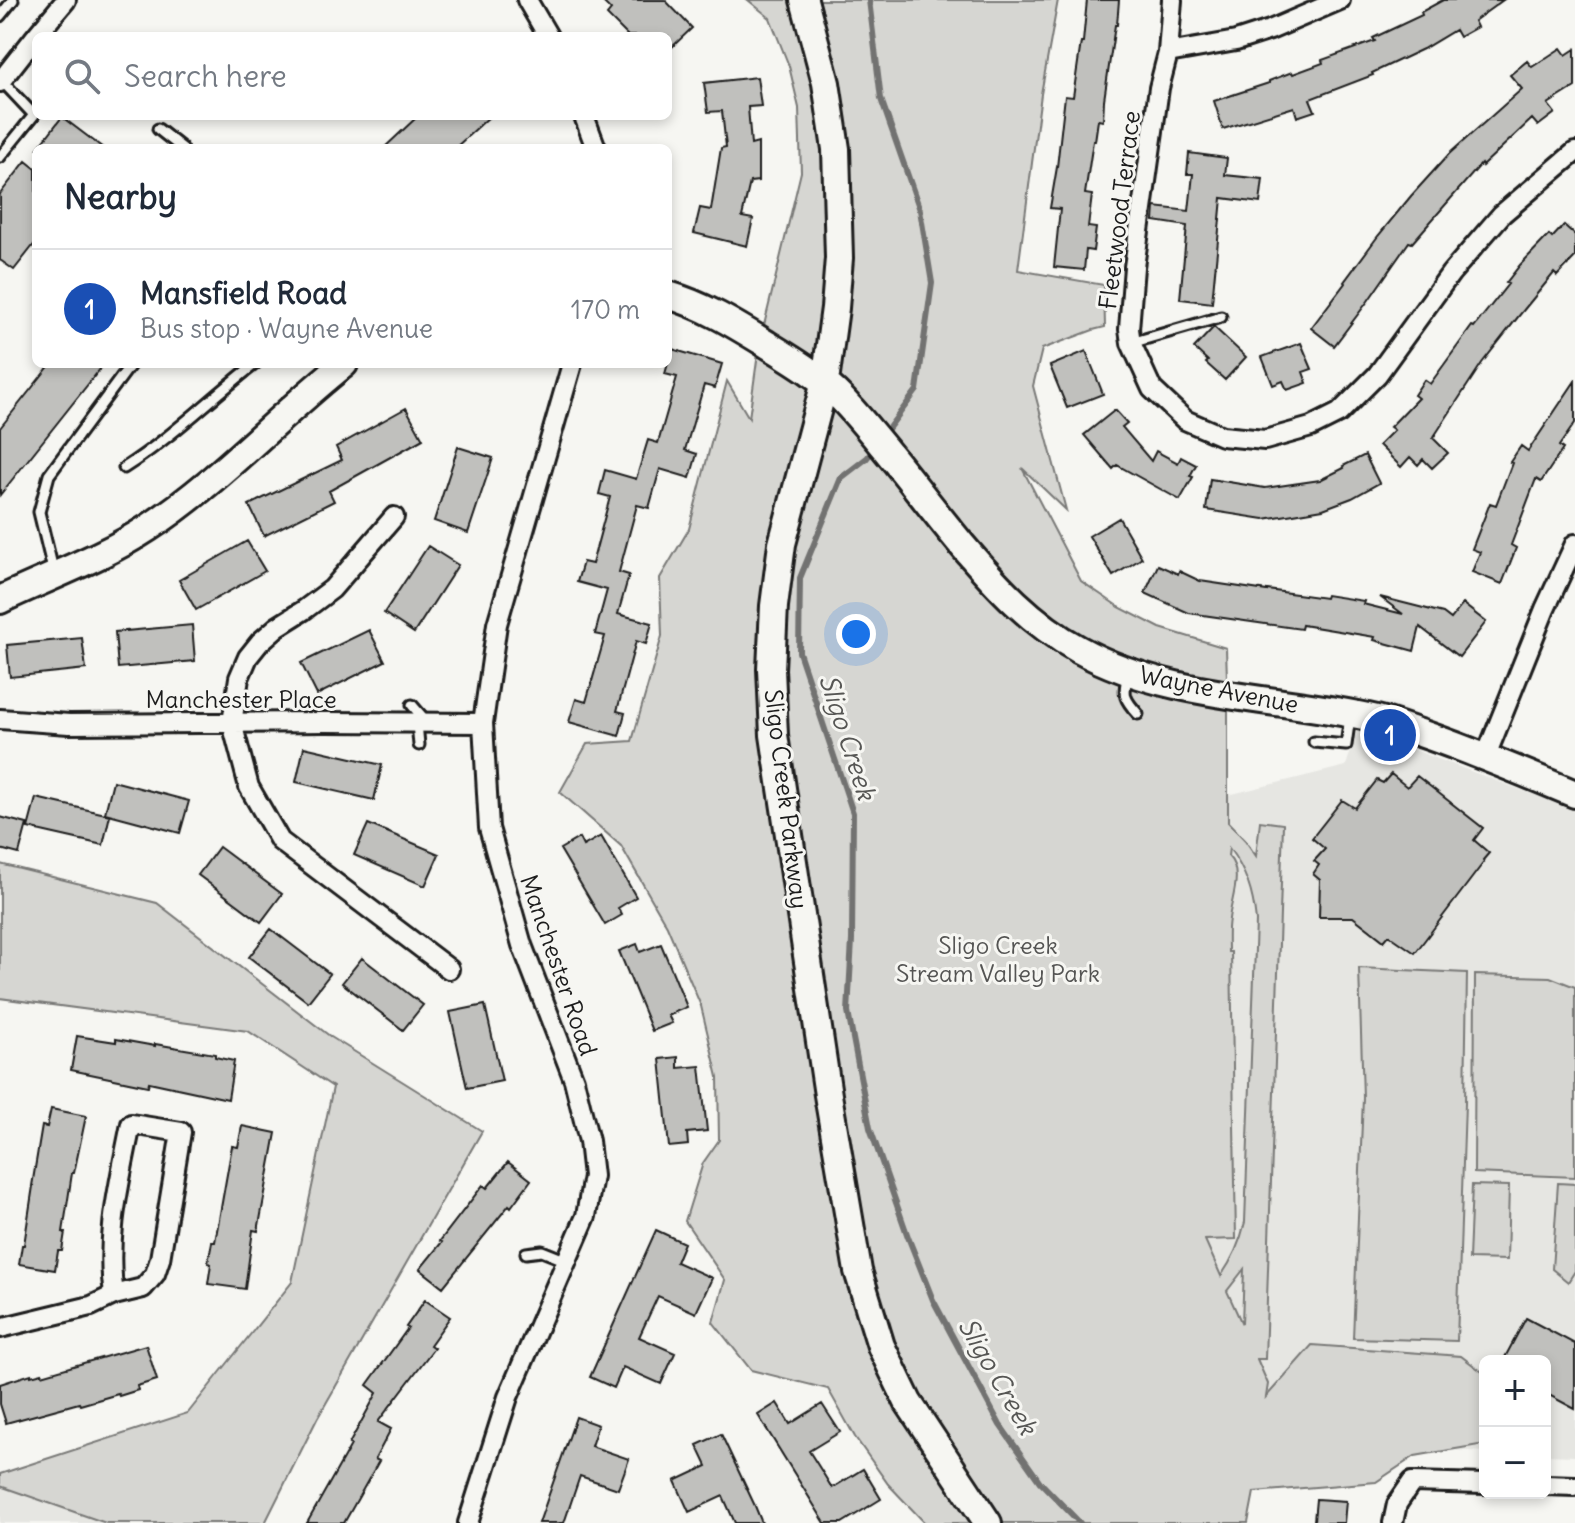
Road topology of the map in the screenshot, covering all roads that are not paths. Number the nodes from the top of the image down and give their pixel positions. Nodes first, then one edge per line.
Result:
1 (13, 0) edge
2 (66, 0) edge
3 (527, 0) edge
4 (804, 0) edge
5 (1172, 0) edge
6 (1340, 0) edge
7 (0, 16) edge
8 (39, 32) edge
9 (546, 32) edge
10 (32, 41) edge
11 (1168, 53) junction
12 (1, 81) edge
13 (32, 113) edge
14 (32, 117) edge
15 (586, 120) edge
16 (158, 129) dead end
17 (176, 144) edge
18 (594, 144) edge
19 (1575, 152) edge
20 (0, 157) edge
21 (672, 296) edge
22 (1221, 317) dead end
23 (1131, 343) junction
24 (128, 368) edge
25 (250, 368) edge
26 (339, 368) edge
27 (571, 368) edge
28 (825, 382) junction
29 (124, 468) dead end
30 (394, 517) dead end
31 (1575, 544) edge
32 (54, 574) junction
33 (0, 600) edge
34 (1129, 672) junction
35 (1350, 713) junction
36 (1138, 714) dead end
37 (419, 717) junction
38 (0, 719) edge
39 (232, 723) junction
40 (483, 723) junction
41 (1314, 742) dead end
42 (419, 745) dead end
43 (1485, 758) junction
44 (1575, 794) edge
45 (449, 969) dead end
46 (526, 1253) dead end
47 (567, 1261) junction
48 (114, 1295) junction
49 (0, 1328) edge
50 (1479, 1484) edge
51 (1551, 1485) edge
52 (1575, 1486) edge
53 (468, 1523) edge
54 (988, 1523) edge
55 (1393, 1523) edge

1 - 7 lane
2 - 8 street
3 - 9 street
4 - 28 street, Sligo Creek Parkway
5 - 11 street, Fleetwood Terrace
6 - 11 street
10 - 12 street
11 - 23 street, Fleetwood Terrace
12 - 13 lane
14 - 20 lane
15 - 18 street
16 - 17 lane
19 - 23 street, Fleetwood Terrace
21 - 28 street, Wayne Avenue
22 - 23 lane
24 - 32 lane
25 - 29 lane
26 - 32 street
27 - 40 street, Manchester Road
28 - 34 street, Wayne Avenue
28 - 54 street, Sligo Creek Parkway
30 - 39 street
31 - 43 street
32 - 33 street
34 - 35 street, Wayne Avenue
34 - 36 lane
35 - 41 lane
35 - 43 street, Wayne Avenue
37 - 39 street, Manchester Place
37 - 40 street, Manchester Place
37 - 42 lane
38 - 39 street, Manchester Place
39 - 45 street
40 - 47 street, Manchester Road
43 - 44 street, Wayne Avenue
46 - 47 lane
47 - 53 street, Manchester Road
48 - 48 street
48 - 49 street
50 - 55 street
51 - 52 street

